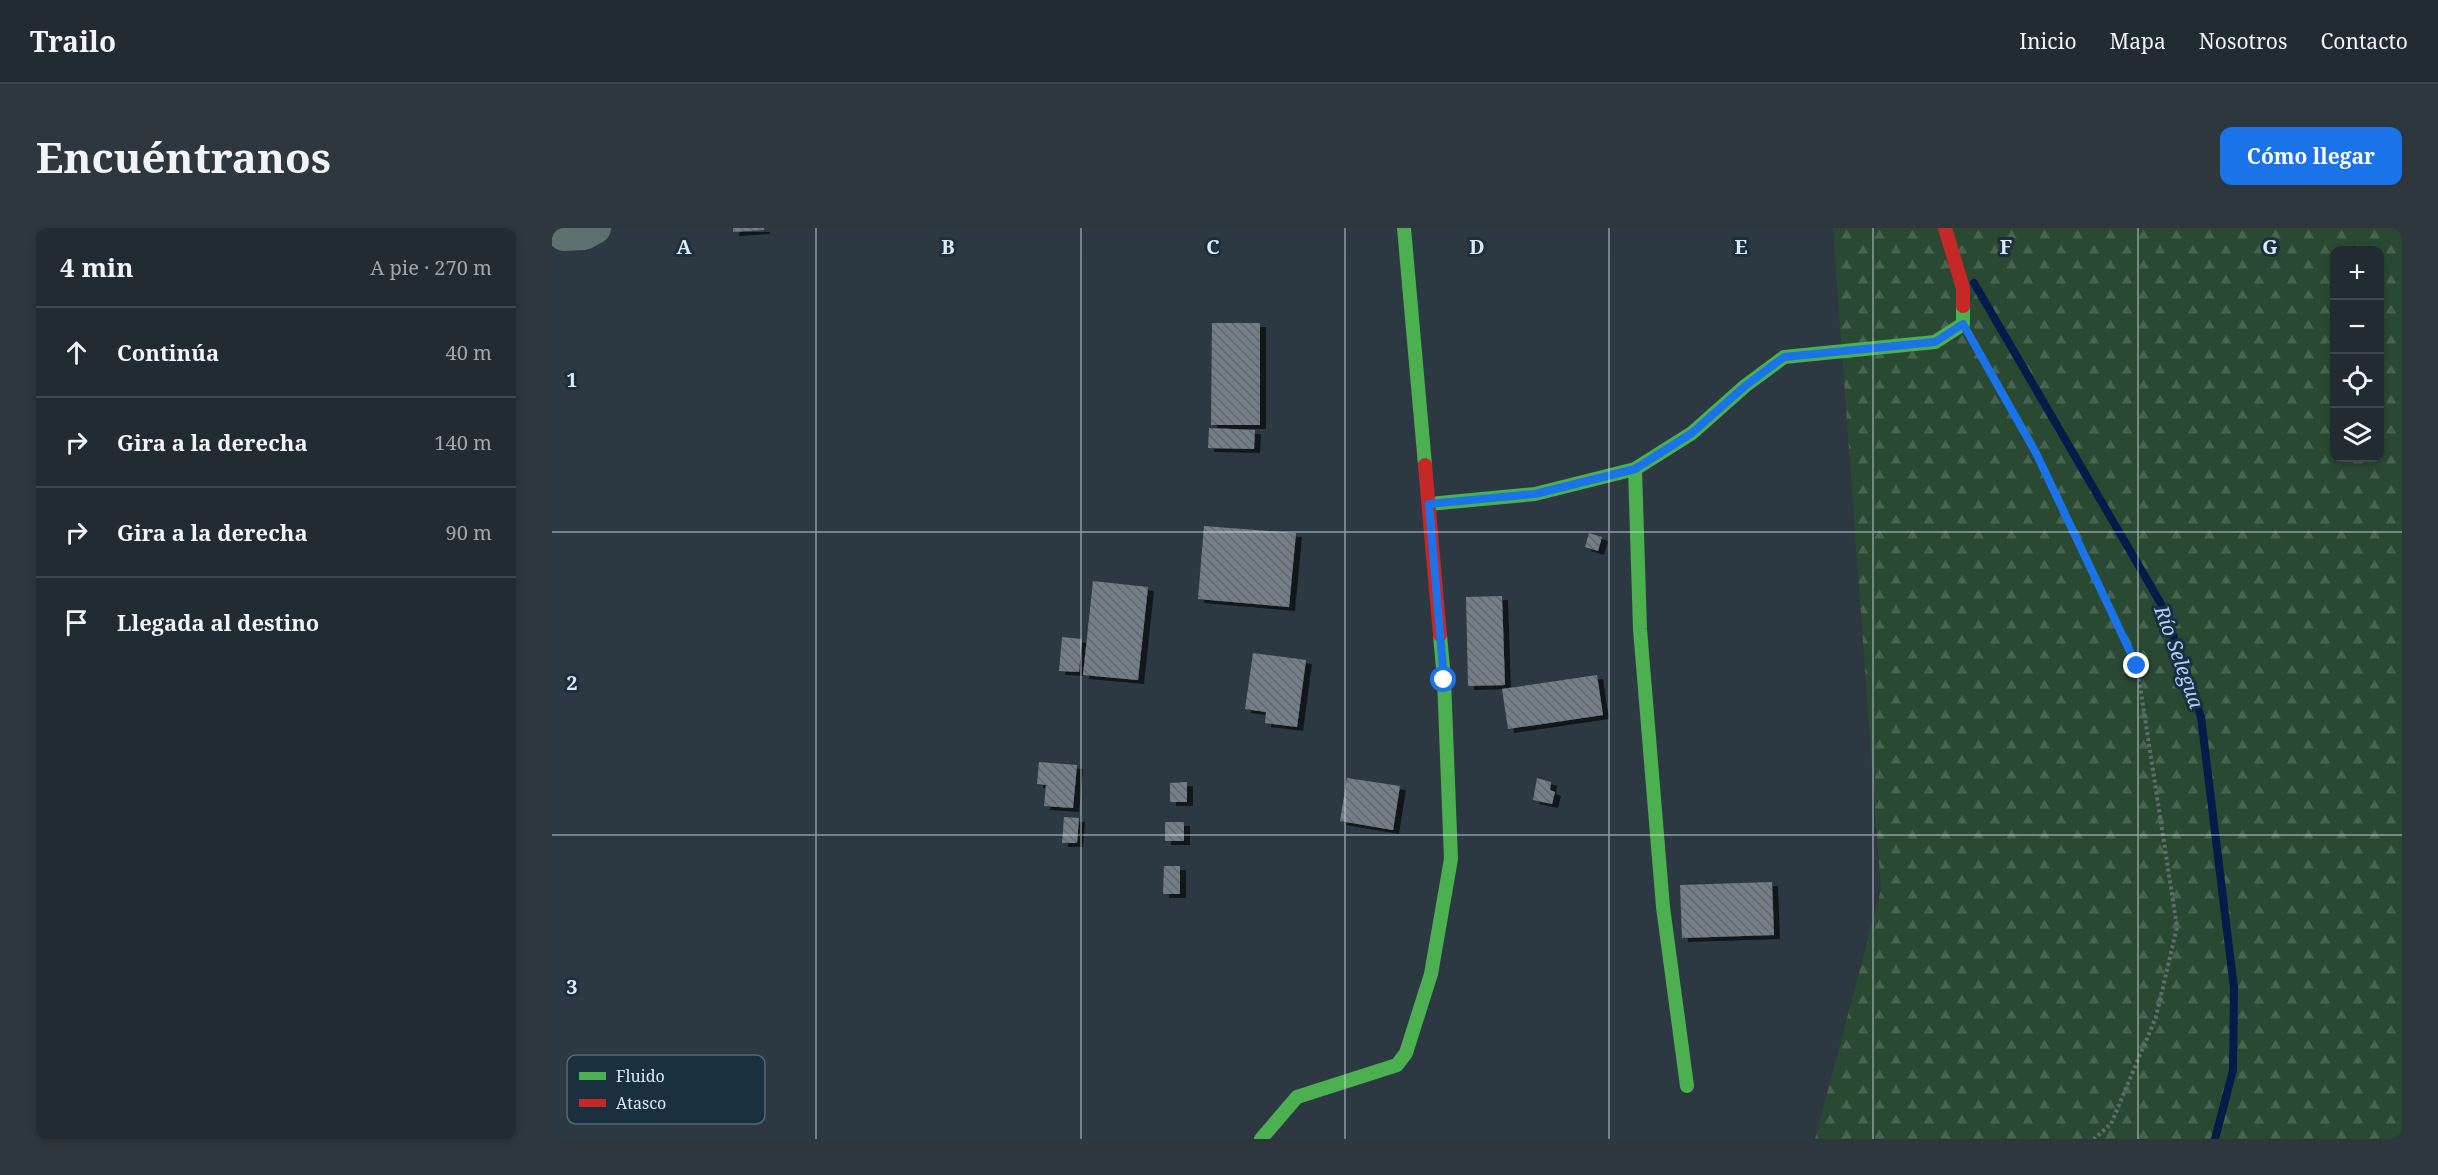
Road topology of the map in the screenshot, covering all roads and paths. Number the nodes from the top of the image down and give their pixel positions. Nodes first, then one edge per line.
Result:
1 (595, 228) edge
2 (1404, 228) edge
3 (1945, 228) edge
4 (564, 235) dead end
5 (1963, 324) junction
6 (1635, 469) junction
7 (1429, 504) junction
8 (1687, 1086) dead end
9 (1261, 1139) edge
10 (2094, 1139) edge

1 - 4 street
2 - 7 street
3 - 5 street
5 - 6 street
5 - 10 path
6 - 7 street
6 - 8 street
7 - 9 street

